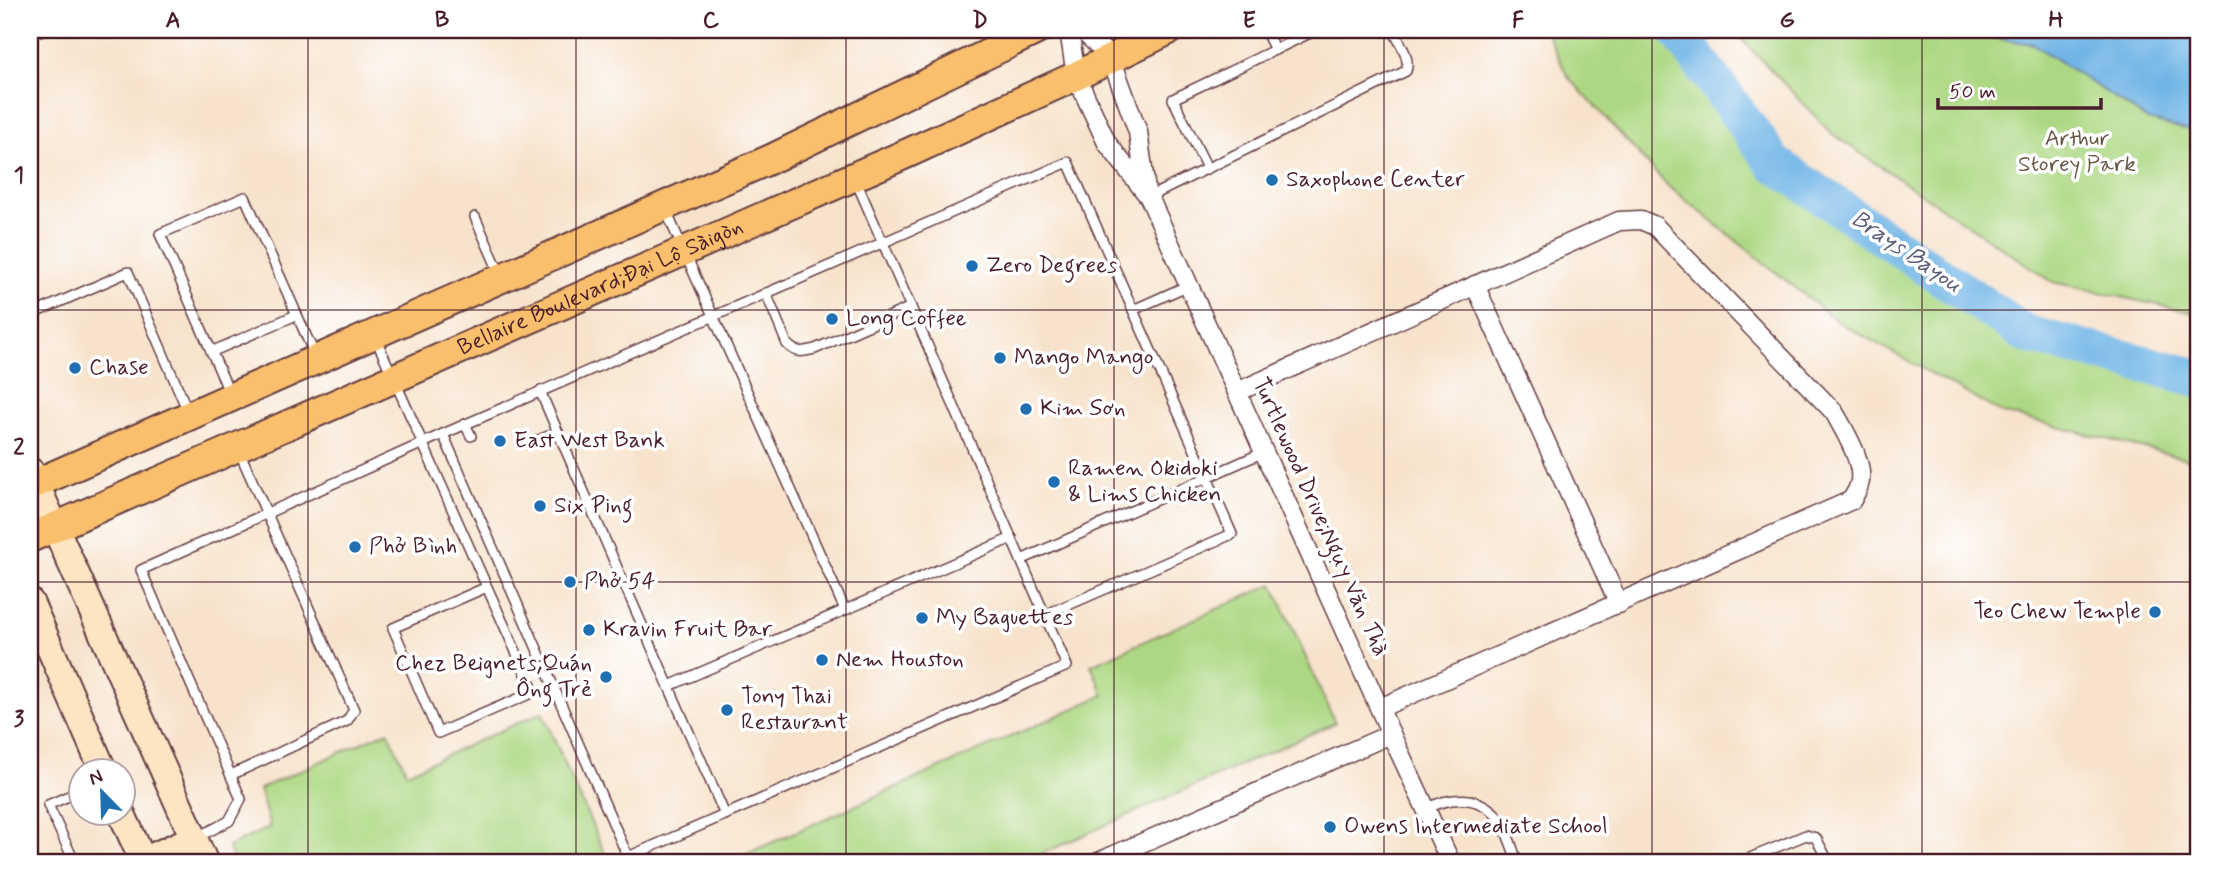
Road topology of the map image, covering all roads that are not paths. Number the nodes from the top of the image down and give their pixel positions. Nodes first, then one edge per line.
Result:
1 (1037, 30) edge
2 (1069, 30) edge
3 (1082, 30) edge
4 (1169, 30) edge
5 (1265, 30) edge
6 (1316, 30) edge
7 (1393, 30) edge
8 (1275, 50) junction
9 (1111, 58) junction
10 (1076, 76) junction
11 (1207, 168) junction
12 (854, 176) junction
13 (1148, 194) junction
14 (664, 206) junction
15 (475, 217) dead end
16 (883, 243) junction
17 (684, 251) junction
18 (502, 278) junction
19 (1189, 285) junction
20 (1475, 285) junction
21 (766, 293) junction
22 (911, 307) junction
23 (1133, 310) junction
24 (30, 315) edge
25 (296, 315) junction
26 (713, 316) junction
27 (374, 334) junction
28 (211, 352) junction
29 (316, 360) junction
30 (394, 378) junction
31 (540, 391) junction
32 (1237, 391) junction
33 (231, 397) junction
34 (190, 415) junction
35 (465, 424) junction
36 (558, 432) junction
37 (443, 433) junction
38 (471, 436) dead end
39 (423, 442) junction
40 (529, 444) dead end
41 (237, 447) junction
42 (1264, 452) junction
43 (1208, 477) junction
44 (32, 480) edge
45 (266, 513) junction
46 (55, 527) junction
47 (30, 538) edge
48 (1012, 538) junction
49 (1021, 560) junction
50 (487, 587) junction
51 (30, 602) edge
52 (1619, 604) junction
53 (845, 610) junction
54 (1045, 615) junction
55 (669, 686) junction
56 (1380, 708) junction
57 (1391, 734) junction
58 (97, 756) edge
59 (231, 775) junction
60 (66, 797) edge
61 (1426, 809) junction
62 (725, 815) junction
63 (126, 826) edge
64 (194, 838) junction
65 (141, 862) edge
66 (75, 863) edge
67 (205, 863) edge
68 (1096, 863) edge
69 (1451, 863) edge
70 (1518, 863) edge
71 (1738, 863) edge
72 (1829, 863) edge

1 - 14 main road
2 - 10 street, Turtlewood Drive;Ngụy Văn Thà
3 - 9 street, Turtlewood Drive;Ngụy Văn Thà
4 - 9 main road, Bellaire Boulevard;Đại Lộ Sàigòn
5 - 8 lane
6 - 8 lane
7 - 11 lane
8 - 11 lane
9 - 10 main road, Bellaire Boulevard;Đại Lộ Sàigòn
9 - 13 street, Turtlewood Drive;Ngụy Văn Thà
10 - 12 main road, Bellaire Boulevard;Đại Lộ Sàigòn
10 - 13 street, Turtlewood Drive;Ngụy Văn Thà
11 - 13 lane
12 - 16 lane
12 - 17 main road, Bellaire Boulevard;Đại Lộ Sàigòn
13 - 19 street, Turtlewood Drive;Ngụy Văn Thà
14 - 17 lane
14 - 18 main road
15 - 18 lane
16 - 21 lane
16 - 22 lane
16 - 23 lane
17 - 26 lane
17 - 30 main road, Bellaire Boulevard;Đại Lộ Sàigòn
18 - 27 main road
19 - 23 lane
19 - 32 street, Turtlewood Drive;Ngụy Văn Thà
20 - 32 street
20 - 52 street
20 - 52 street
21 - 22 lane
21 - 26 lane
22 - 48 lane
23 - 43 lane
24 - 34 lane
25 - 28 lane
25 - 28 lane
25 - 29 lane
26 - 31 lane
26 - 53 lane
27 - 29 main road
27 - 30 lane
28 - 33 lane
29 - 33 main road
30 - 39 lane
30 - 41 main road, Bellaire Boulevard;Đại Lộ Sàigòn
31 - 35 lane
31 - 36 lane
32 - 42 street, Turtlewood Drive;Ngụy Văn Thà
33 - 34 main road
34 - 44 main road
35 - 37 lane
35 - 38 lane
36 - 40 lane
36 - 55 lane
37 - 39 lane
37 - 62 lane
39 - 45 lane
39 - 50 lane
41 - 45 lane
41 - 46 main road, Bellaire Boulevard;Đại Lộ Sàigòn
42 - 43 lane
42 - 56 street, Turtlewood Drive;Ngụy Văn Thà
43 - 49 lane
43 - 54 lane
44 - 46 main road
45 - 59 lane
45 - 59 lane
46 - 47 main road, Bellaire Boulevard;Đại Lộ Sàigòn
46 - 64 main road
48 - 49 lane
48 - 53 lane
49 - 54 lane
50 - 50 lane
51 - 58 main road
52 - 56 street
53 - 55 lane
54 - 62 lane
55 - 62 lane
56 - 57 street, Turtlewood Drive;Ngụy Văn Thà
57 - 61 street, Turtlewood Drive;Ngụy Văn Thà
57 - 68 street
59 - 64 lane
60 - 66 lane
61 - 69 street, Turtlewood Drive;Ngụy Văn Thà
61 - 70 lane
63 - 65 main road
64 - 65 main road
64 - 67 main road
71 - 72 lane

